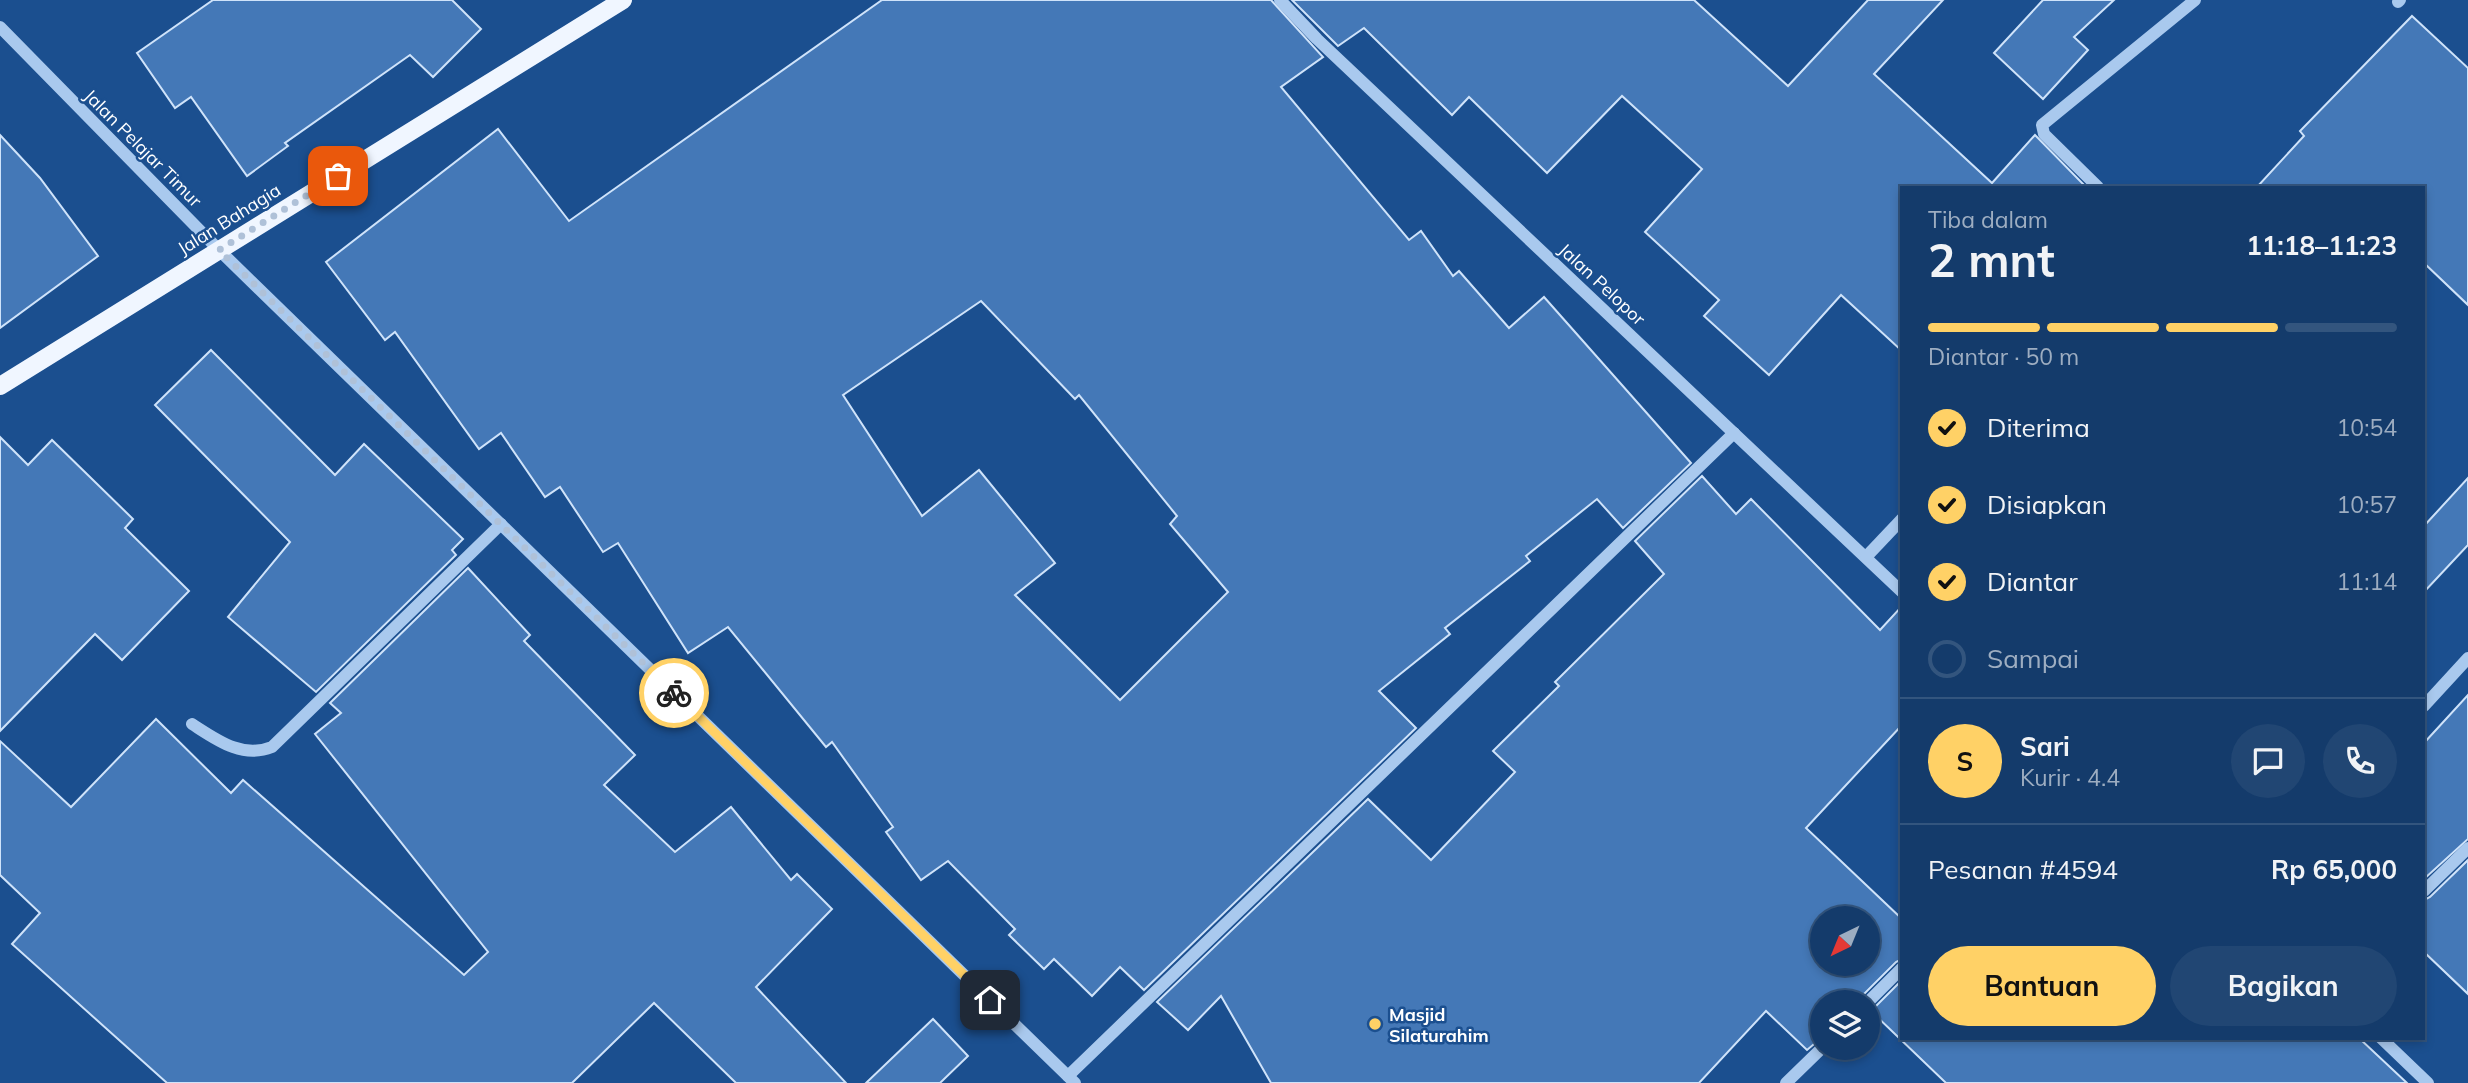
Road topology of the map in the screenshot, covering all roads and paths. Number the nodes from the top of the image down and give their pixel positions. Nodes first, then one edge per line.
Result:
1 (623, 0) edge
2 (1280, 0) edge
3 (2195, 0) edge
4 (0, 27) edge
5 (2097, 186) edge
6 (219, 250) junction
7 (0, 386) edge
8 (1734, 433) junction
9 (1900, 521) edge
10 (500, 524) junction
11 (1866, 557) junction
12 (1900, 590) edge
13 (2468, 658) edge
14 (2425, 705) edge
15 (192, 724) dead end
16 (2468, 848) edge
17 (2425, 890) edge
18 (1900, 970) edge
19 (1880, 990) edge
20 (2383, 1040) edge
21 (1810, 1060) edge
22 (1071, 1080) edge
23 (1786, 1083) edge
24 (2428, 1083) edge

1 - 6 main road, Jalan Bahagia
2 - 8 street, Jalan Pelopor
3 - 5 street
4 - 6 street, Jalan Pelajar Timur
6 - 7 main road, Jalan Bahagia
6 - 10 street, Jalan Pelajar Timur
8 - 11 street, Jalan Pelopor
8 - 22 street
9 - 11 street
10 - 15 street
10 - 22 street, Jalan Pelajar Timur
11 - 12 street, Jalan Pelopor
13 - 14 street
16 - 17 street
18 - 19 street
20 - 24 street
21 - 23 street

